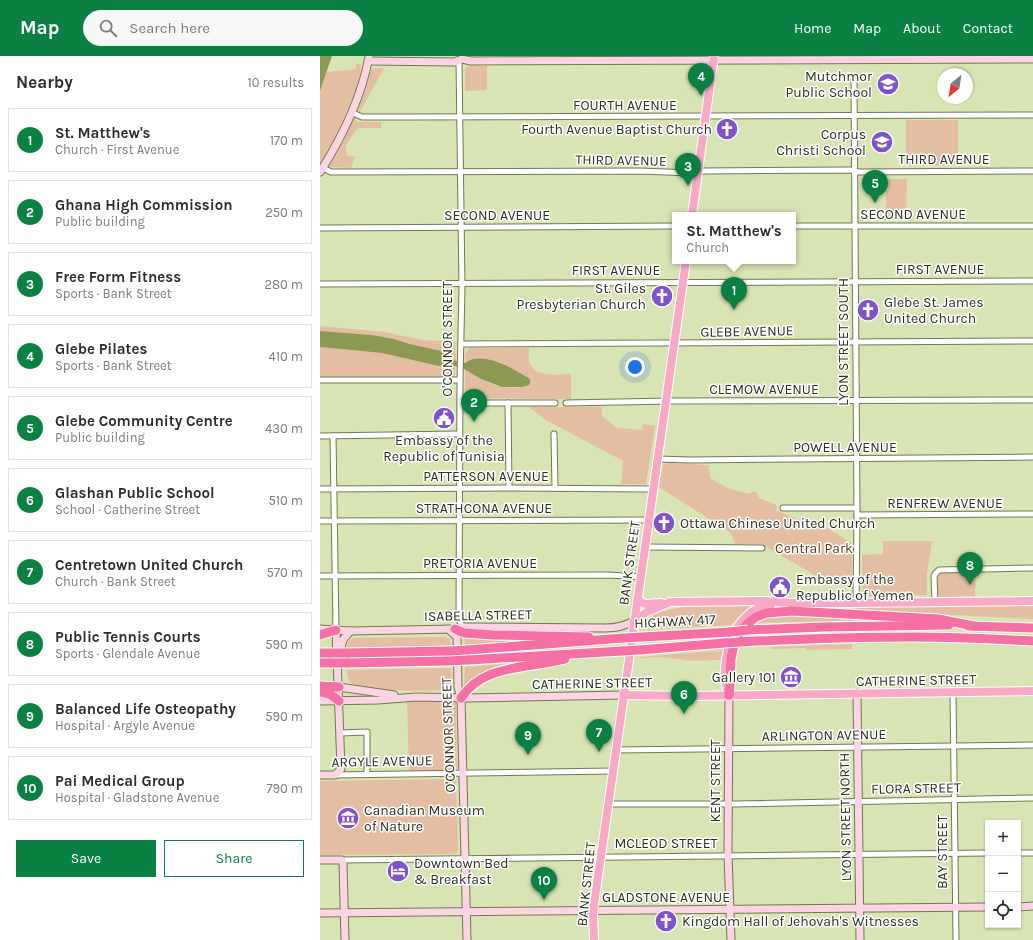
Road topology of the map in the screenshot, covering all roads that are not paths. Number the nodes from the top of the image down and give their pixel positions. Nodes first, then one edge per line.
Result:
1 (369, 58) edge
2 (521, 58) edge
3 (564, 58) edge
4 (614, 58) edge
5 (714, 58) edge
6 (760, 58) edge
7 (904, 58) edge
8 (976, 58) edge
9 (472, 59) edge
10 (1033, 59) edge
11 (459, 62) junction
12 (460, 74) junction
13 (854, 80) dead end
14 (353, 113) junction
15 (1033, 115) edge
16 (706, 116) junction
17 (854, 116) junction
18 (460, 117) junction
19 (324, 170) edge
20 (854, 171) junction
21 (1033, 171) edge
22 (460, 172) junction
23 (698, 172) junction
24 (692, 212) edge
25 (672, 226) edge
26 (796, 226) edge
27 (855, 226) junction
28 (1033, 226) edge
29 (460, 227) junction
30 (320, 228) edge
31 (686, 264) edge
32 (1033, 280) edge
33 (855, 281) junction
34 (683, 282) junction
35 (461, 283) junction
36 (320, 284) edge
37 (1033, 341) edge
38 (855, 342) junction
39 (674, 343) junction
40 (460, 344) junction
41 (320, 380) edge
42 (460, 380) junction
43 (856, 400) junction
44 (1033, 400) edge
45 (666, 402) junction
46 (460, 403) junction
47 (508, 403) junction
48 (555, 403) dead end
49 (566, 403) dead end
50 (460, 434) junction
51 (554, 434) dead end
52 (320, 436) edge
53 (333, 436) junction
54 (1033, 457) edge
55 (856, 458) junction
56 (658, 459) junction
57 (509, 488) junction
58 (555, 488) junction
59 (320, 489) edge
60 (333, 489) junction
61 (459, 489) junction
62 (652, 489) junction
63 (783, 508) dead end
64 (857, 508) junction
65 (1033, 514) edge
66 (857, 515) junction
67 (459, 520) junction
68 (648, 520) junction
69 (320, 521) edge
70 (334, 521) junction
71 (645, 547) junction
72 (762, 548) dead end
73 (1033, 568) edge
74 (458, 575) junction
75 (320, 576) edge
76 (336, 576) junction
77 (641, 577) junction
78 (637, 600) junction
79 (1033, 601) edge
80 (670, 602) junction
81 (935, 602) junction
82 (792, 603) junction
83 (856, 603) junction
84 (634, 621) junction
85 (974, 626) junction
86 (456, 628) junction
87 (1033, 628) edge
88 (320, 629) edge
89 (336, 630) junction
90 (350, 631) junction
91 (320, 635) edge
92 (608, 639) junction
93 (1033, 642) edge
94 (600, 652) junction
95 (320, 653) edge
96 (448, 656) junction
97 (333, 658) junction
98 (320, 663) edge
99 (320, 686) edge
100 (339, 688) junction
101 (1033, 691) edge
102 (320, 692) edge
103 (953, 692) junction
104 (857, 693) junction
105 (624, 695) junction
106 (729, 695) junction
107 (416, 697) junction
108 (461, 698) junction
109 (320, 701) edge
110 (339, 701) junction
111 (340, 732) junction
112 (1033, 745) edge
113 (953, 746) junction
114 (857, 747) junction
115 (728, 748) junction
116 (616, 750) junction
117 (613, 771) junction
118 (463, 773) junction
119 (367, 774) junction
120 (320, 775) edge
121 (335, 775) junction
122 (1033, 798) edge
123 (954, 799) junction
124 (858, 801) junction
125 (728, 803) junction
126 (608, 804) junction
127 (955, 852) junction
128 (985, 852) edge
129 (858, 853) junction
130 (1021, 853) edge
131 (1033, 853) edge
132 (728, 855) junction
133 (601, 856) junction
134 (465, 858) junction
135 (320, 860) edge
136 (342, 860) junction
137 (1033, 906) edge
138 (955, 907) junction
139 (985, 907) edge
140 (1021, 907) edge
141 (859, 908) junction
142 (730, 910) junction
143 (593, 911) junction
144 (466, 912) junction
145 (320, 913) edge
146 (345, 913) junction
147 (345, 940) edge
148 (467, 940) edge
149 (594, 940) edge
150 (731, 940) edge
151 (860, 940) edge
152 (956, 940) edge

1 - 11 main road
1 - 14 main road
2 - 3 main road
2 - 9 main road
3 - 4 main road
4 - 5 main road
5 - 6 main road
5 - 16 main road
6 - 7 main road
7 - 8 main road
8 - 10 main road
9 - 11 main road
9 - 12 street
11 - 12 street, O'CONNOR STREET
12 - 18 street, O'CONNOR STREET
13 - 17 street, LYON STREET SOUTH
14 - 18 street, FOURTH AVENUE
14 - 19 main road
15 - 17 street, FOURTH AVENUE
16 - 17 street, FOURTH AVENUE
16 - 18 street, FOURTH AVENUE
16 - 23 main road
17 - 20 street, LYON STREET SOUTH
18 - 22 street, O'CONNOR STREET
19 - 22 street, THIRD AVENUE
20 - 21 street, THIRD AVENUE
20 - 23 street, THIRD AVENUE
20 - 27 street, LYON STREET SOUTH
22 - 23 street, THIRD AVENUE
22 - 29 street, O'CONNOR STREET
23 - 24 main road
25 - 29 street, SECOND AVENUE
26 - 27 street, SECOND AVENUE
27 - 28 street, SECOND AVENUE
27 - 33 street, LYON STREET SOUTH
29 - 30 street, SECOND AVENUE
29 - 35 street, O'CONNOR STREET
31 - 34 main road, BANK STREET
32 - 33 street, FIRST AVENUE
33 - 34 street, FIRST AVENUE
33 - 38 street, LYON STREET SOUTH
34 - 35 street, FIRST AVENUE
34 - 39 main road, BANK STREET
35 - 36 street, FIRST AVENUE
35 - 40 street, O'CONNOR STREET
37 - 38 street, GLEBE AVENUE
38 - 39 street, GLEBE AVENUE
38 - 43 street, LYON STREET SOUTH
39 - 40 street, GLEBE AVENUE
39 - 45 main road, BANK STREET
40 - 42 street, O'CONNOR STREET
41 - 42 street
42 - 46 street, O'CONNOR STREET
43 - 44 street, CLEMOW AVENUE
43 - 45 street, CLEMOW AVENUE
43 - 55 street, LYON STREET SOUTH
45 - 49 street, CLEMOW AVENUE
45 - 56 main road, BANK STREET
46 - 47 street
46 - 50 street, O'CONNOR STREET
47 - 48 street
47 - 57 street
50 - 53 street
50 - 61 street, O'CONNOR STREET
51 - 58 street
52 - 53 street
53 - 60 street
54 - 55 street, POWELL AVENUE
55 - 56 street, POWELL AVENUE
55 - 64 street, LYON STREET SOUTH
56 - 62 main road, BANK STREET
57 - 58 street, PATTERSON AVENUE
57 - 61 street, PATTERSON AVENUE
58 - 62 street, PATTERSON AVENUE
59 - 60 street, PATTERSON AVENUE
60 - 61 street, PATTERSON AVENUE
60 - 70 street
61 - 67 street, O'CONNOR STREET
62 - 68 main road, BANK STREET
63 - 64 street
64 - 66 street, LYON STREET SOUTH
65 - 66 street, RENFREW AVENUE
66 - 83 street, LYON STREET SOUTH
67 - 68 street, STRATHCONA AVENUE
67 - 70 street, STRATHCONA AVENUE
67 - 74 street, O'CONNOR STREET
68 - 71 main road, BANK STREET
69 - 70 street, STRATHCONA AVENUE
70 - 76 street
71 - 72 street
71 - 77 main road, BANK STREET
73 - 81 street
74 - 76 street, PRETORIA AVENUE
74 - 77 street, PRETORIA AVENUE
74 - 86 street, O'CONNOR STREET
75 - 76 street, PRETORIA AVENUE
76 - 89 street
77 - 78 main road, BANK STREET
78 - 80 main road
78 - 84 main road, BANK STREET
79 - 81 main road
80 - 82 main road
80 - 84 main road
81 - 83 main road
82 - 83 main road
82 - 106 main road
84 - 86 main road, ISABELLA STREET
84 - 105 main road, BANK STREET
85 - 87 highway, HIGHWAY 417
85 - 92 highway, HIGHWAY 417, bridge
85 - 106 highway
86 - 90 main road, ISABELLA STREET
86 - 92 highway
86 - 108 main road, O'CONNOR STREET
88 - 89 main road, ISABELLA STREET
89 - 90 main road, ISABELLA STREET
89 - 91 highway
89 - 97 main road
90 - 97 main road
92 - 96 highway, HIGHWAY 417, bridge
93 - 94 highway, bridge
94 - 96 highway, bridge
94 - 108 highway
95 - 97 highway, HIGHWAY 417
96 - 97 highway, HIGHWAY 417, bridge
96 - 97 highway, bridge
97 - 98 highway
97 - 100 main road
99 - 100 highway
100 - 107 main road
100 - 110 main road
101 - 103 main road, CATHERINE STREET
102 - 110 highway
103 - 104 main road, CATHERINE STREET
103 - 113 street, BAY STREET
104 - 106 main road, CATHERINE STREET
104 - 114 main road, LYON STREET NORTH
105 - 106 main road, CATHERINE STREET
105 - 108 main road, CATHERINE STREET
105 - 116 main road, BANK STREET
106 - 115 main road, KENT STREET
107 - 108 main road, CATHERINE STREET
107 - 110 main road, CATHERINE STREET
108 - 118 main road, O'CONNOR STREET
109 - 110 main road, CATHERINE STREET
110 - 111 main road
111 - 119 street
111 - 121 main road
112 - 113 street, ARLINGTON AVENUE
113 - 114 street, ARLINGTON AVENUE
113 - 123 street, BAY STREET
114 - 115 street, ARLINGTON AVENUE
114 - 124 main road, LYON STREET NORTH
115 - 116 street, ARLINGTON AVENUE
115 - 125 main road, KENT STREET
116 - 117 main road, BANK STREET
117 - 118 street, ARGYLE AVENUE
117 - 126 main road, BANK STREET
118 - 119 street, ARGYLE AVENUE
118 - 134 main road, O'CONNOR STREET
119 - 121 street, ARGYLE AVENUE
120 - 121 main road, ARGYLE AVENUE
122 - 123 street, FLORA STREET
123 - 124 street, FLORA STREET
123 - 127 street, BAY STREET
124 - 125 street, FLORA STREET
124 - 129 main road, LYON STREET NORTH
125 - 126 street, FLORA STREET
125 - 132 main road, KENT STREET
126 - 133 main road, BANK STREET
127 - 128 street, MCLEOD STREET
127 - 129 street, MCLEOD STREET
127 - 138 street, BAY STREET
129 - 132 street, MCLEOD STREET
129 - 141 main road, LYON STREET NORTH
130 - 131 street
132 - 133 street, MCLEOD STREET
132 - 142 main road, KENT STREET
133 - 134 street, MCLEOD STREET
133 - 143 main road, BANK STREET
134 - 136 street, MCLEOD STREET
134 - 144 main road, O'CONNOR STREET
135 - 136 main road, MCLEOD STREET
136 - 146 main road
137 - 140 main road
138 - 139 main road, GLADSTONE AVENUE
138 - 141 main road, GLADSTONE AVENUE
138 - 152 street, BAY STREET
141 - 142 main road, GLADSTONE AVENUE
141 - 151 main road, LYON STREET NORTH
142 - 143 main road, GLADSTONE AVENUE
142 - 150 main road, KENT STREET
143 - 144 main road, GLADSTONE AVENUE
143 - 149 main road, BANK STREET
144 - 146 main road, GLADSTONE AVENUE
144 - 148 main road, O'CONNOR STREET
145 - 146 main road, GLADSTONE AVENUE
146 - 147 main road

